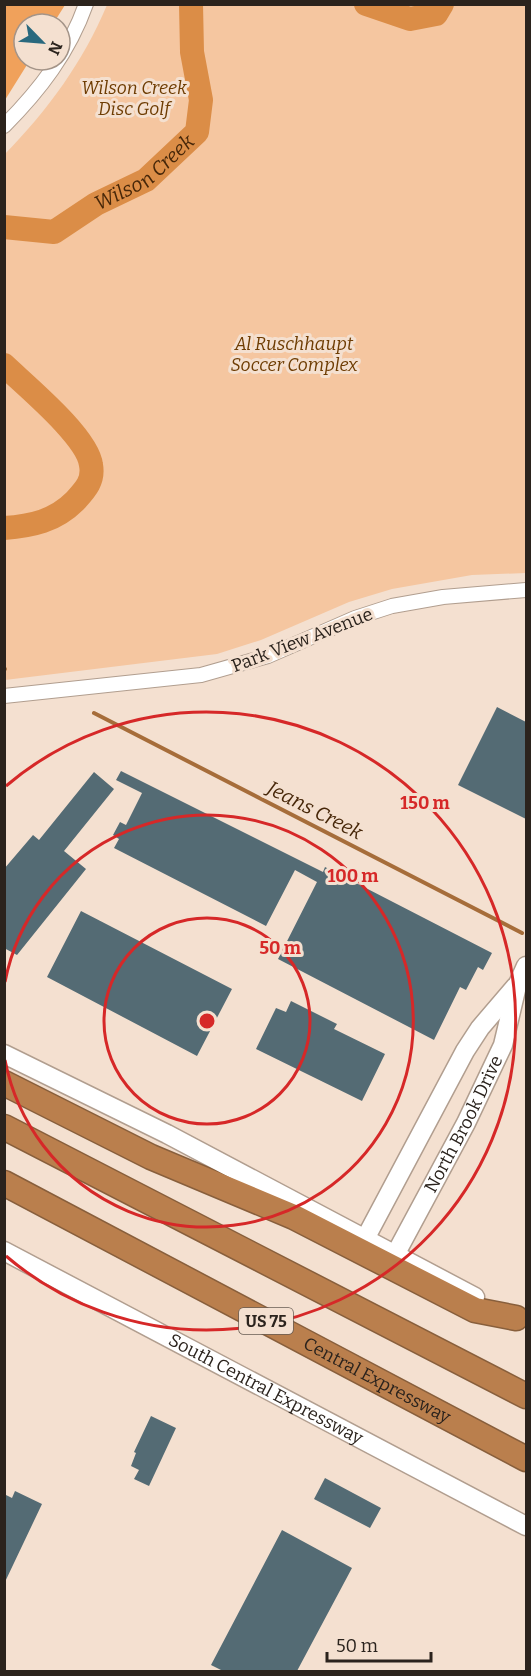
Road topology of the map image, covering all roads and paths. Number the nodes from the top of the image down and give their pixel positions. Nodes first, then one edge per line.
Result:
1 (86, 4) edge
2 (4, 126) edge
3 (526, 590) edge
4 (4, 696) edge
5 (526, 966) edge
6 (517, 986) junction
7 (4, 1054) edge
8 (4, 1083) edge
9 (435, 1108) junction
10 (466, 1123) junction
11 (4, 1127) edge
12 (4, 1183) edge
13 (365, 1239) junction
14 (4, 1251) edge
15 (395, 1255) junction
16 (521, 1321) edge
17 (526, 1396) edge
18 (526, 1458) edge
19 (526, 1526) edge

1 - 2 street
3 - 4 street, Park View Avenue
5 - 6 main road, North Brook Drive
6 - 9 main road, North Brook Drive
6 - 10 main road, North Brook Drive
7 - 13 main road
8 - 16 highway
9 - 10 main road
9 - 13 main road, North Brook Drive
10 - 15 main road, North Brook Drive
11 - 17 highway
12 - 18 highway, Central Expressway / US 75
13 - 15 main road
14 - 19 main road, South Central Expressway
15 - 16 main road

